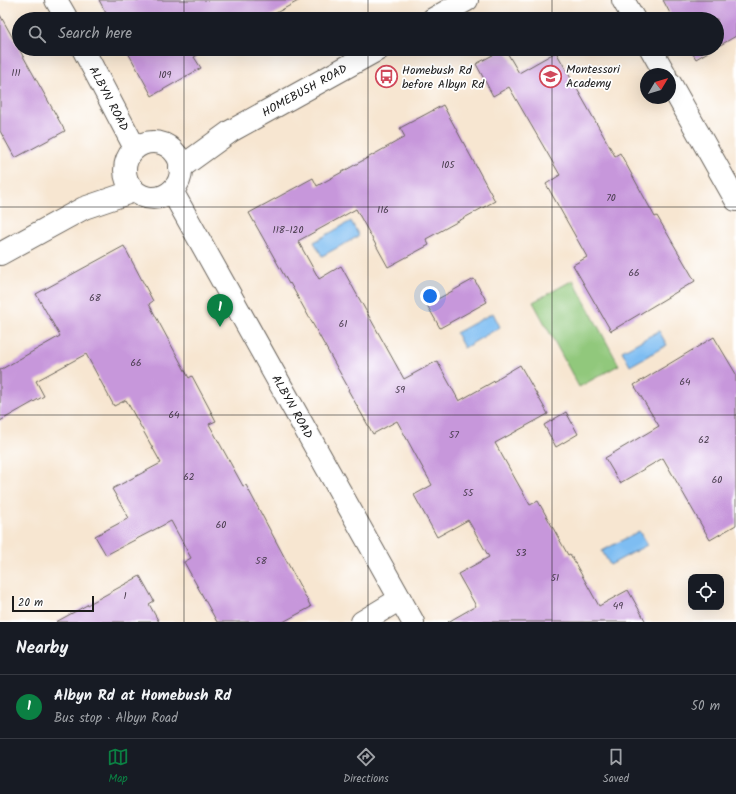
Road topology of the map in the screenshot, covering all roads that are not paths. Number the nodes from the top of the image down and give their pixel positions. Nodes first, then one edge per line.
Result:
1 (56, 0) edge
2 (467, 0) edge
3 (623, 0) edge
4 (63, 12) edge
5 (445, 12) edge
6 (630, 12) edge
7 (87, 56) edge
8 (365, 56) edge
9 (655, 56) edge
10 (662, 68) edge
11 (676, 94) edge
12 (135, 148) junction
13 (176, 160) junction
14 (130, 183) junction
15 (172, 191) junction
16 (736, 200) edge
17 (0, 254) edge
18 (400, 599) junction
19 (362, 622) edge
20 (413, 622) edge

1 - 4 street
2 - 5 street
3 - 6 street
7 - 12 street, ALBYN ROAD
8 - 13 street, HOMEBUSH ROAD
9 - 10 street
11 - 16 street
12 - 13 street
12 - 14 street
13 - 15 street
14 - 15 street
14 - 17 street
15 - 18 street, ALBYN ROAD
18 - 19 street
18 - 20 street, ALBYN ROAD

